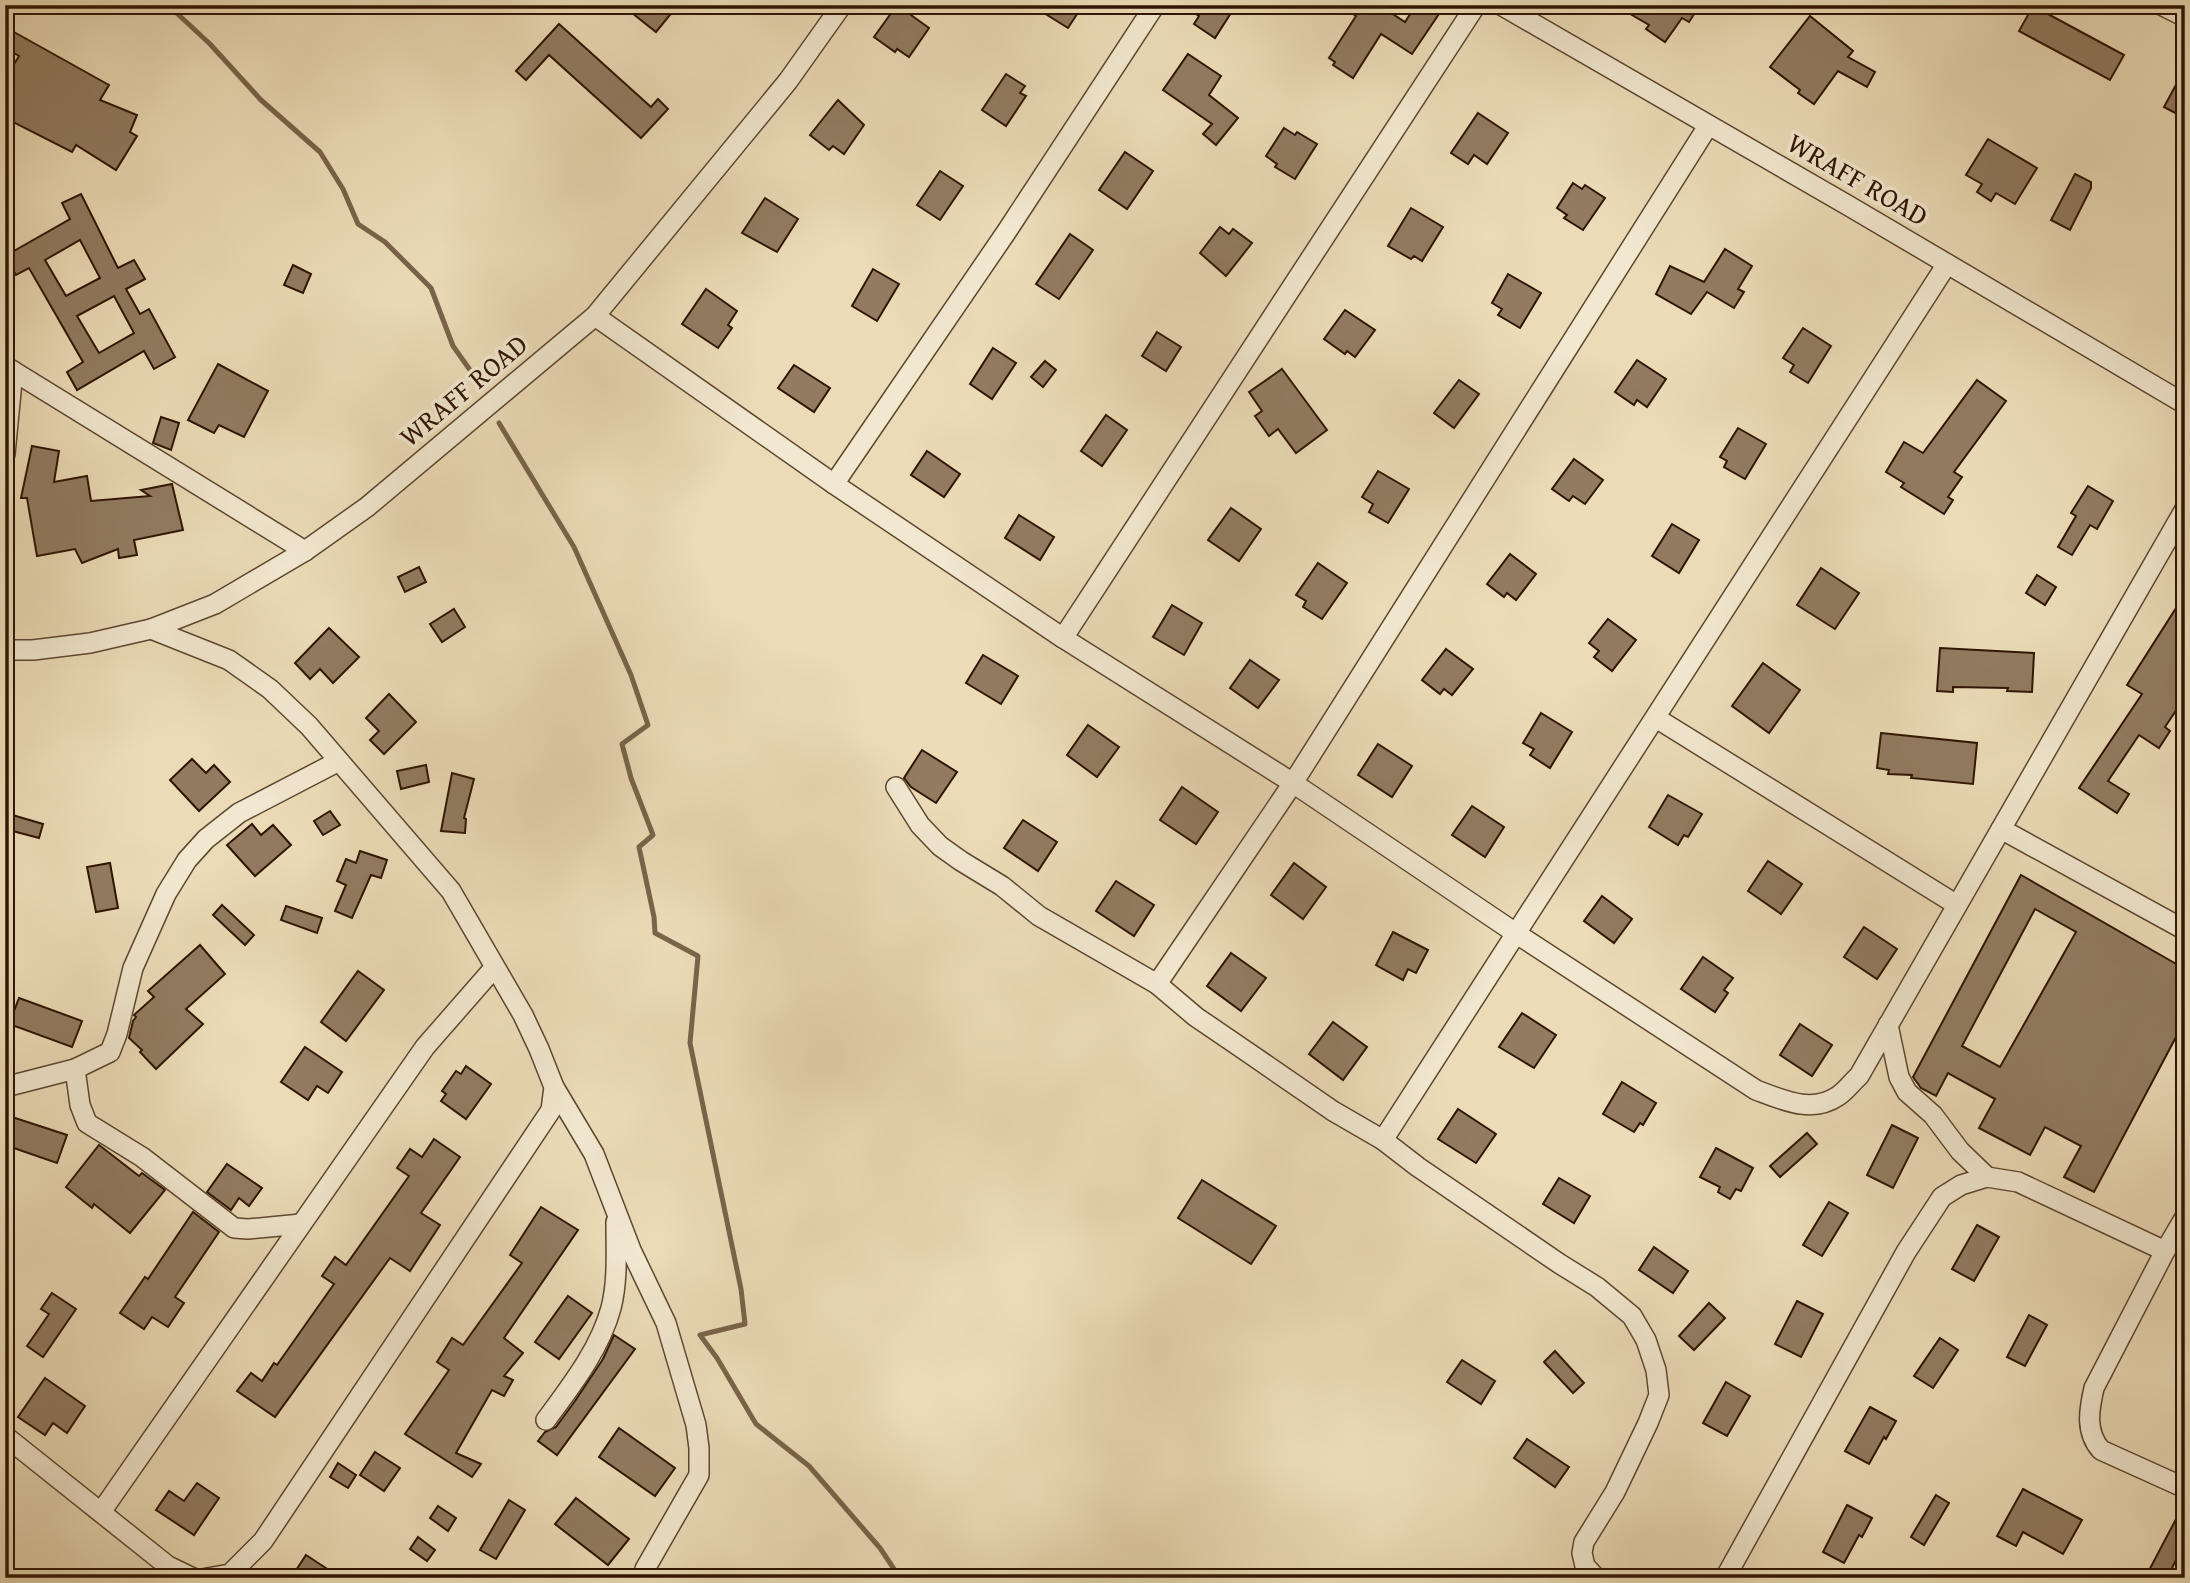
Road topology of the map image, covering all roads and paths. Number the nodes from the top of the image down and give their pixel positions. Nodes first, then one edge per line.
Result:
1 (842, 5) edge
2 (1155, 5) edge
3 (1476, 5) edge
4 (1501, 5) edge
5 (2161, 5) edge
6 (2185, 17) edge
7 (1708, 126) junction
8 (1947, 264) junction
9 (595, 316) junction
10 (9, 368) edge
11 (2185, 404) edge
12 (5, 454) edge
13 (834, 484) junction
14 (2185, 509) edge
15 (305, 551) junction
16 (151, 629) junction
17 (1063, 638) junction
18 (5, 650) edge
19 (1656, 718) junction
20 (339, 761) junction
21 (1293, 783) junction
22 (896, 787) dead end
23 (2001, 829) junction
24 (1957, 905) junction
25 (2185, 930) edge
26 (1517, 934) junction
27 (494, 968) junction
28 (1157, 984) junction
29 (1888, 1025) junction
30 (75, 1069) junction
31 (5, 1087) edge
32 (554, 1087) junction
33 (1383, 1139) junction
34 (1960, 1151) junction
35 (1987, 1177) junction
36 (1954, 1189) junction
37 (616, 1211) junction
38 (2185, 1216) edge
39 (301, 1224) junction
40 (2165, 1251) junction
41 (547, 1420) dead end
42 (5, 1436) edge
43 (2185, 1488) edge
44 (100, 1512) junction
45 (193, 1578) edge
46 (207, 1578) edge
47 (645, 1578) edge
48 (1596, 1578) edge
49 (1725, 1578) edge

1 - 9 street, WRAFF ROAD
2 - 13 street
3 - 17 street
4 - 7 street, WRAFF ROAD
5 - 6 street
7 - 8 street, WRAFF ROAD
7 - 21 street
8 - 11 street, WRAFF ROAD
8 - 19 street
9 - 13 street
9 - 15 street, WRAFF ROAD
10 - 12 street
10 - 15 street
13 - 17 street
14 - 23 street
15 - 16 street, WRAFF ROAD
16 - 18 street, WRAFF ROAD
16 - 20 street
17 - 21 street
19 - 24 street
19 - 26 street
20 - 27 street
20 - 30 street
21 - 26 street
21 - 28 street
22 - 28 street
23 - 24 street
23 - 25 street
24 - 29 street
26 - 29 street
26 - 33 street
27 - 32 street
27 - 39 street
28 - 33 street
29 - 34 street
30 - 31 street
30 - 39 street
32 - 37 street
32 - 46 street
33 - 48 street
34 - 35 street
34 - 36 street
35 - 36 street
35 - 40 street
36 - 49 street
37 - 41 street
37 - 47 street
38 - 40 street
39 - 44 street
40 - 43 street
42 - 44 street
44 - 45 street

